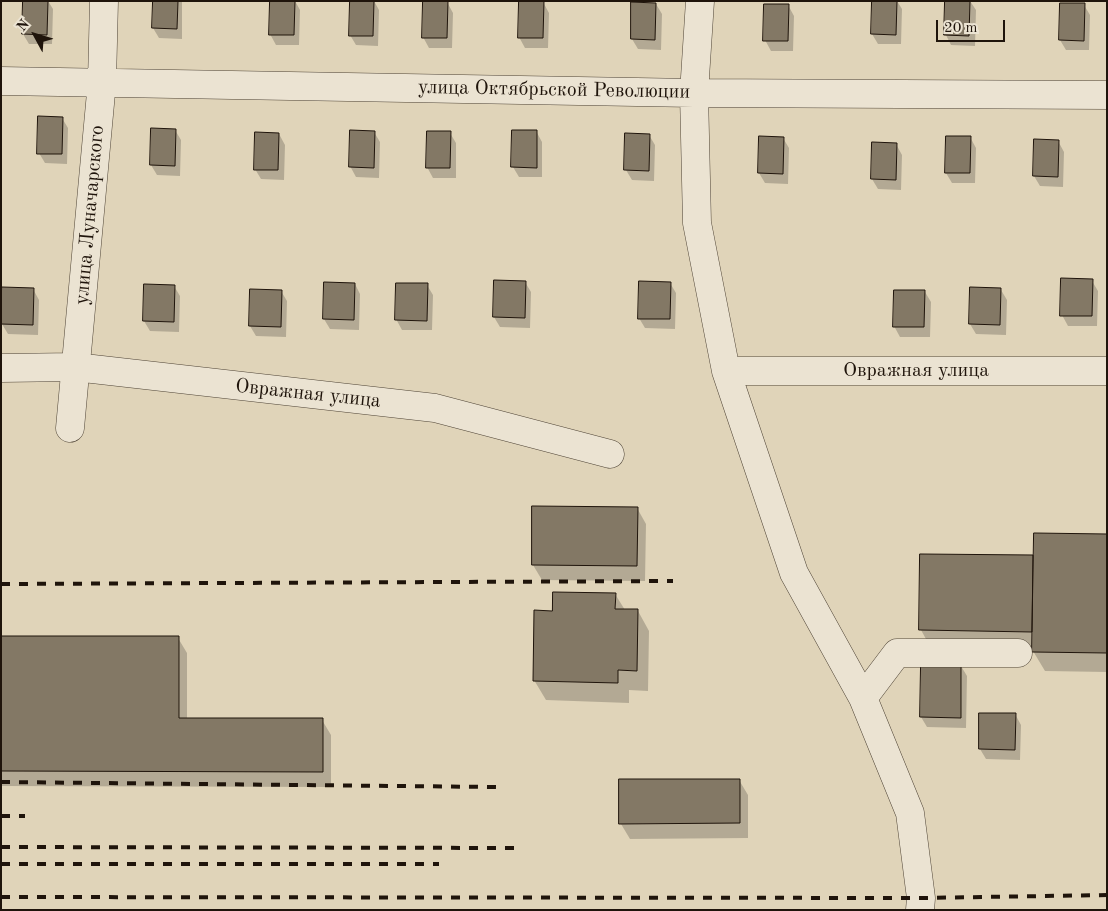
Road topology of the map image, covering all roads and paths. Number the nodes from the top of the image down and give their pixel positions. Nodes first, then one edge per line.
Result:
1 (104, 1) edge
2 (700, 1) edge
3 (1, 81) edge
4 (102, 82) junction
5 (694, 93) junction
6 (1107, 95) edge
7 (75, 367) junction
8 (1, 368) edge
9 (726, 371) junction
10 (1107, 371) edge
11 (70, 428) dead end
12 (610, 454) dead end
13 (1018, 653) dead end
14 (863, 698) junction
15 (920, 910) edge

1 - 4 street, улица Луначарского
2 - 5 street
3 - 4 street, улица Октябрьской Революции
4 - 5 street, улица Октябрьской Революции
4 - 7 street, улица Луначарского
5 - 6 street, улица Октябрьской Революции
5 - 9 street
7 - 8 street, Овражная улица
7 - 11 street, улица Луначарского
7 - 12 street, Овражная улица
9 - 10 street, Овражная улица
9 - 14 street
13 - 14 street
14 - 15 street

